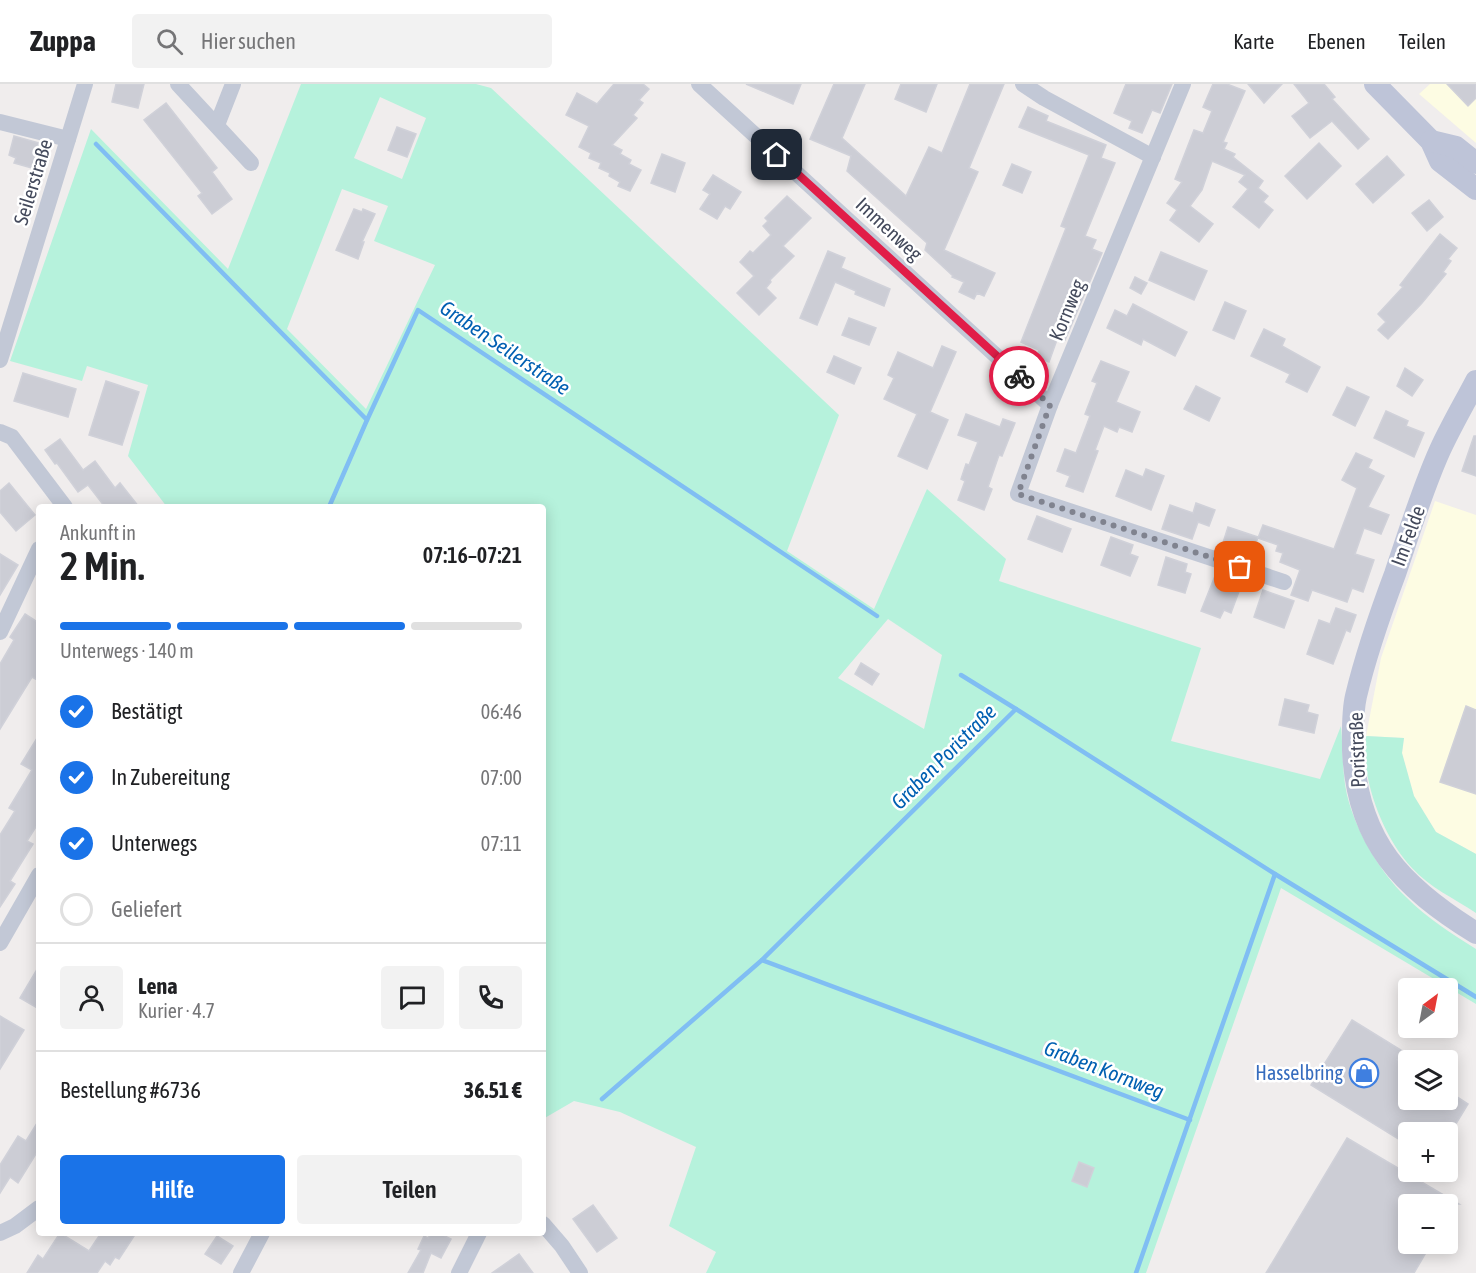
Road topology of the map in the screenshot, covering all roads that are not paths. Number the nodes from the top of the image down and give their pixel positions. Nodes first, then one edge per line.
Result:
1 (85, 84) edge
2 (178, 84) edge
3 (233, 84) edge
4 (699, 84) edge
5 (1023, 84) edge
6 (1183, 84) edge
7 (1375, 84) edge
8 (0, 122) edge
9 (218, 125) junction
10 (68, 139) junction
11 (1431, 141) junction
12 (1153, 157) junction
13 (251, 163) dead end
14 (1476, 163) edge
15 (1476, 189) edge
16 (0, 360) edge
17 (1476, 381) edge
18 (1050, 405) junction
19 (0, 432) edge
20 (61, 504) edge
21 (36, 555) edge
22 (1284, 582) dead end
23 (0, 632) edge
24 (1356, 697) joint
25 (36, 880) edge
26 (1476, 933) edge
27 (0, 943) edge
28 (36, 1210) edge
29 (546, 1227) edge
30 (0, 1233) edge
31 (260, 1236) edge
32 (478, 1236) edge
33 (240, 1273) edge
34 (459, 1273) edge
35 (580, 1273) edge

1 - 10 street, Seilerstraße
2 - 9 street
3 - 9 street
4 - 18 street, Immenweg
5 - 12 street
6 - 12 street, Kornweg
7 - 11 main road
8 - 10 street
9 - 13 street
10 - 16 street, Seilerstraße
11 - 14 main road
11 - 15 main road
12 - 18 street, Kornweg
17 - 24 main road, Im Felde
18 - 22 street, Kornweg
19 - 20 street
21 - 23 street
24 - 26 main road, Poristraße
25 - 27 street
28 - 30 street
29 - 35 street
31 - 33 street
32 - 34 street

